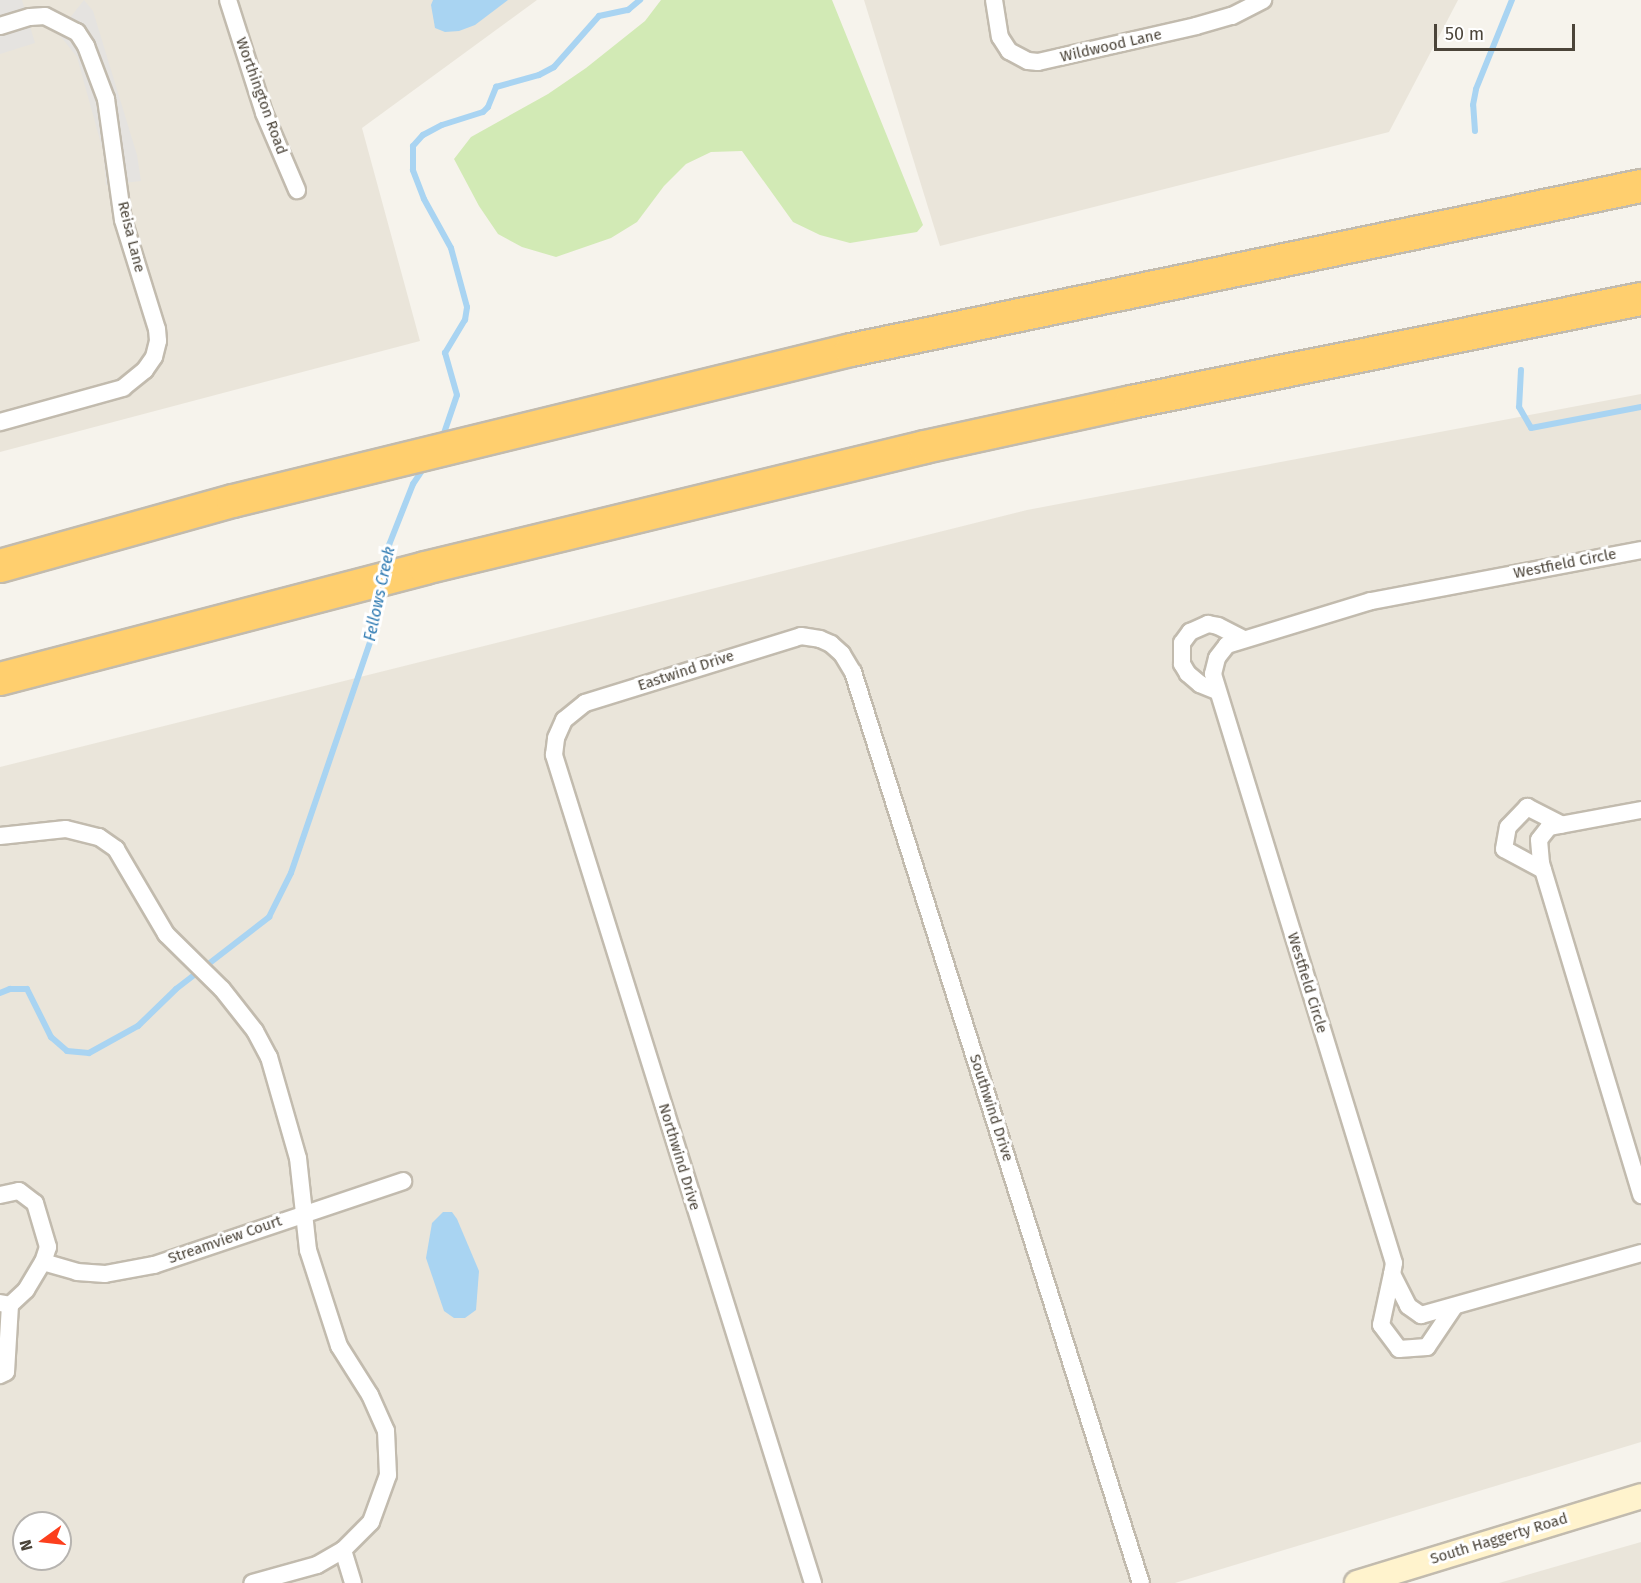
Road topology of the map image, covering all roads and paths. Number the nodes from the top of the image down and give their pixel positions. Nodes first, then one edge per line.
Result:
1 (228, 0) edge
2 (994, 0) edge
3 (1263, 0) edge
4 (0, 26) edge
5 (1641, 186) edge
6 (297, 190) dead end
7 (1641, 299) edge
8 (0, 422) edge
9 (1641, 550) edge
10 (0, 566) edge
11 (1244, 639) junction
12 (826, 641) joint
13 (0, 680) edge
14 (1217, 691) junction
15 (559, 731) joint
16 (1641, 810) edge
17 (1562, 825) junction
18 (0, 836) edge
19 (1543, 870) junction
20 (403, 1181) dead end
21 (0, 1195) edge
22 (1641, 1195) edge
23 (304, 1213) junction
24 (1641, 1253) edge
25 (43, 1262) junction
26 (1392, 1274) junction
27 (5, 1304) edge
28 (1454, 1307) junction
29 (0, 1375) edge
30 (1641, 1496) edge
31 (343, 1550) junction
32 (252, 1583) edge
33 (353, 1583) edge
34 (813, 1583) edge
35 (1142, 1583) edge
36 (1357, 1583) edge

1 - 6 street, Worthington Road
2 - 3 street, Wildwood Lane
4 - 8 street, Reisa Lane
5 - 10 highway
7 - 13 highway
9 - 11 street, Westfield Circle
11 - 14 street, Westfield Circle
11 - 14 street
12 - 15 street, Eastwind Drive
12 - 35 street, Southwind Drive
14 - 26 street, Westfield Circle
15 - 34 street, Northwind Drive
16 - 17 street
17 - 19 street
17 - 19 street
18 - 23 street
19 - 22 street
20 - 23 street, Streamview Court
21 - 25 street
23 - 25 street, Streamview Court
23 - 31 street
24 - 28 street, Westfield Circle
25 - 27 street
26 - 28 street, Westfield Circle
26 - 28 street, Westfield Circle
27 - 29 street
30 - 36 main road, South Haggerty Road
31 - 32 street
31 - 33 street

